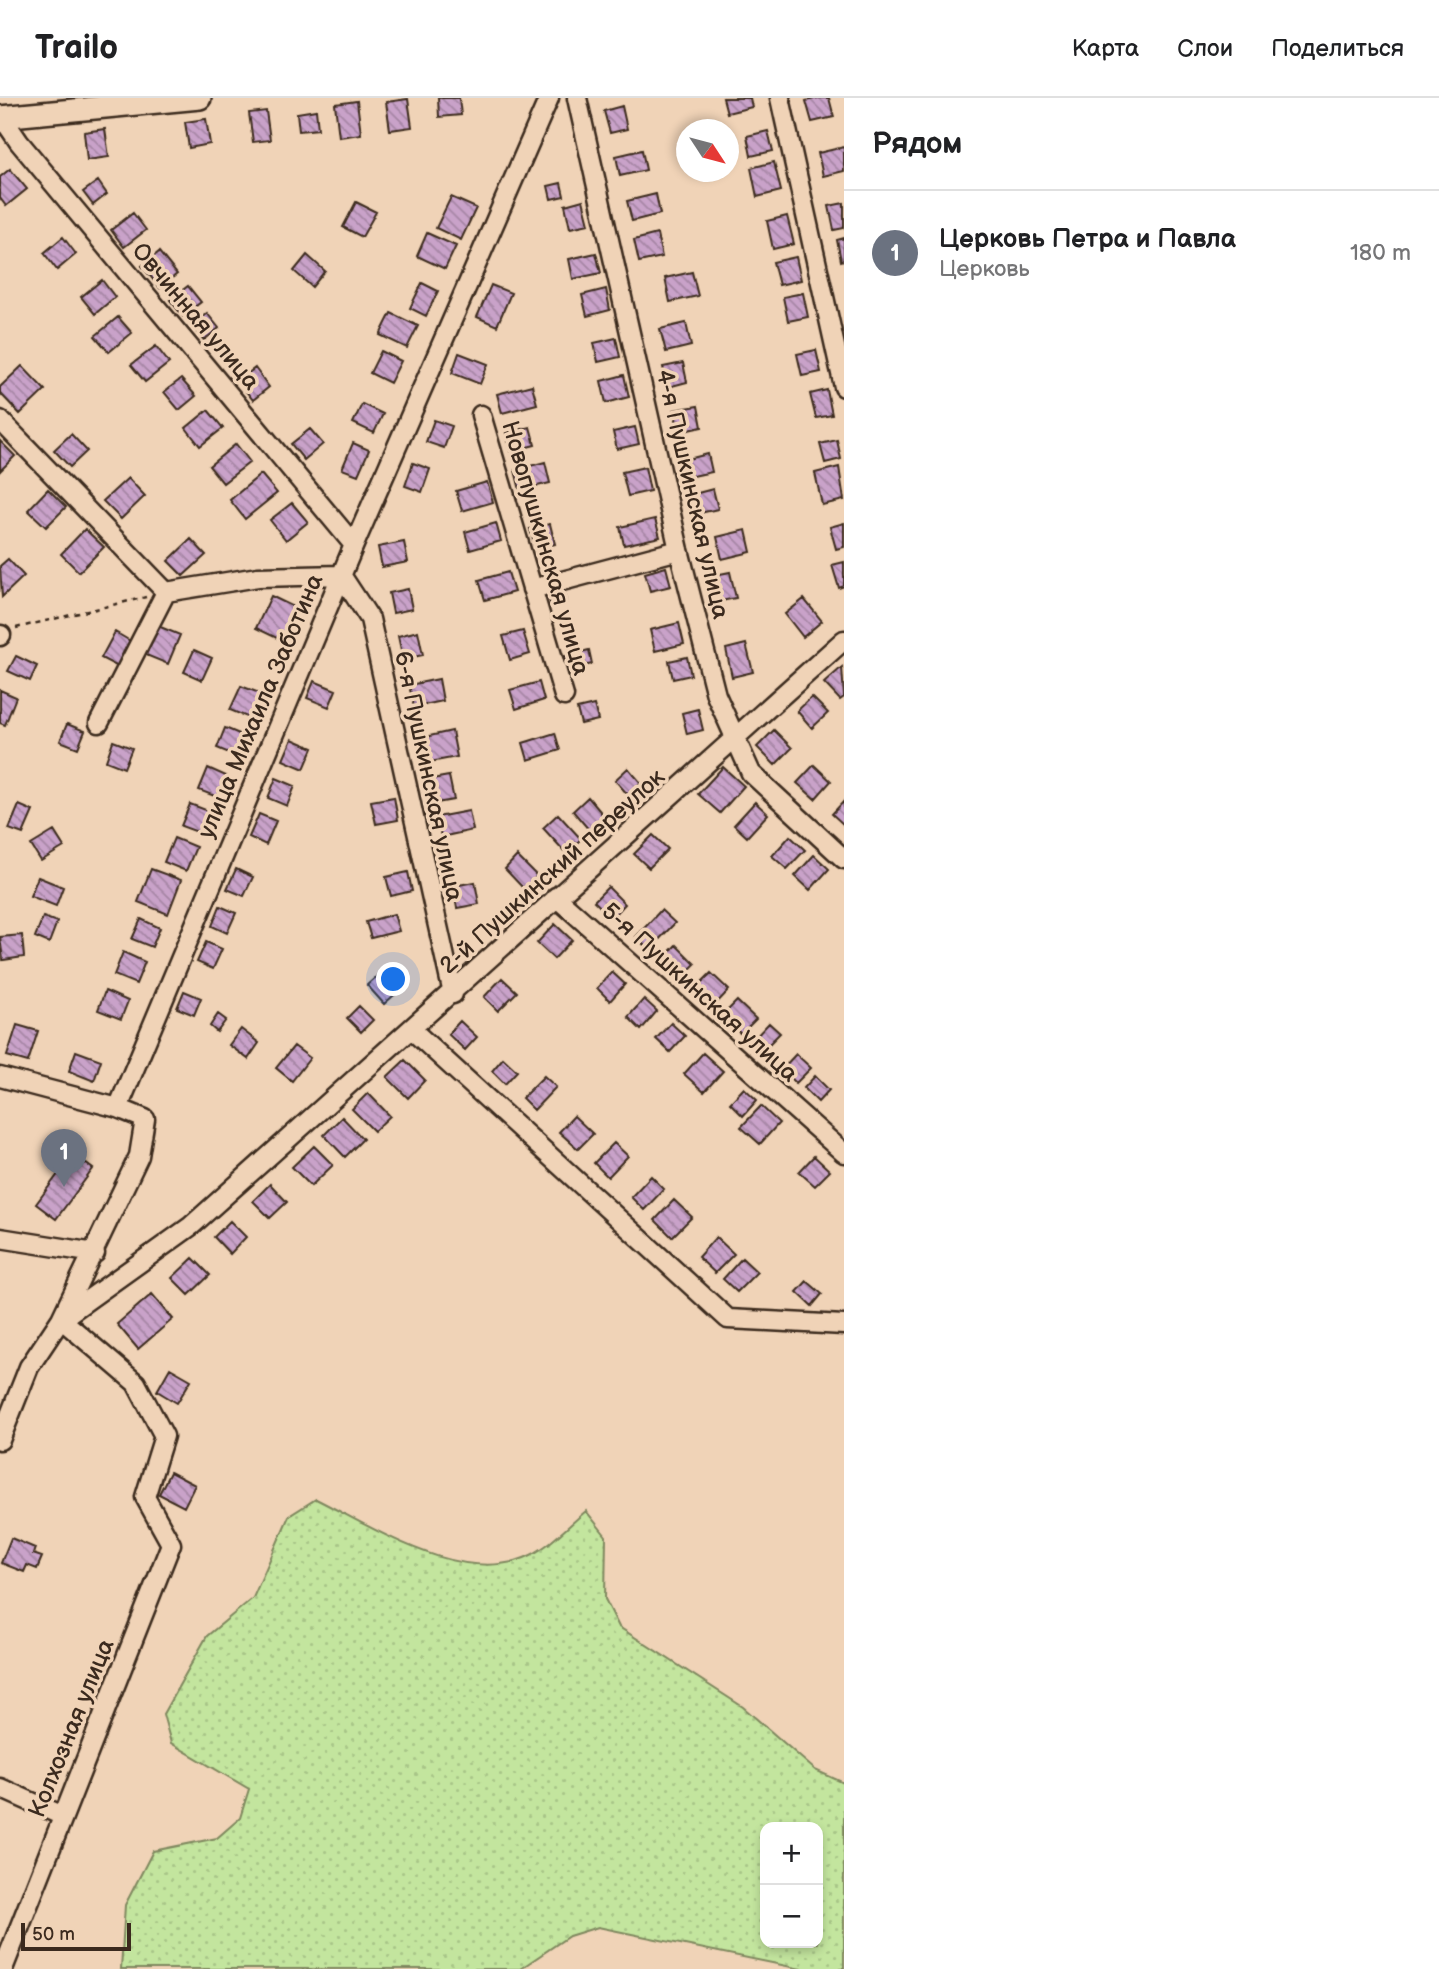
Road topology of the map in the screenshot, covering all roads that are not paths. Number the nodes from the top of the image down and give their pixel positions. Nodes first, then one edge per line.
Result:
1 (200, 98) edge
2 (549, 98) edge
3 (577, 98) edge
4 (780, 98) edge
5 (1, 117) edge
6 (844, 387) edge
7 (481, 415) dead end
8 (0, 420) edge
9 (354, 545) junction
10 (679, 550) junction
11 (341, 575) junction
12 (532, 589) junction
13 (166, 592) junction
14 (844, 640) edge
15 (564, 696) dead end
16 (99, 723) dead end
17 (735, 741) junction
18 (844, 859) edge
19 (556, 897) junction
20 (453, 994) junction
21 (412, 1030) junction
22 (0, 1077) edge
23 (118, 1108) junction
24 (844, 1153) edge
25 (0, 1238) edge
26 (95, 1253) junction
27 (61, 1319) junction
28 (844, 1325) edge
29 (0, 1440) edge
30 (0, 1788) edge
31 (62, 1816) junction
32 (3, 1969) edge

1 - 5 main road
2 - 9 street, улица Михаила Заботина
3 - 10 street, 4-я Пушкинская улица
4 - 6 street
5 - 9 street, Овчинная улица
7 - 12 street, Новопушкинская улица
8 - 13 street
9 - 11 street, улица Михаила Заботина
10 - 12 street
10 - 17 street, 4-я Пушкинская улица
11 - 13 street
11 - 20 street, 6-я Пушкинская улица
11 - 23 street, улица Михаила Заботина
12 - 15 street, Новопушкинская улица
13 - 16 street
14 - 17 street, 2-й Пушкинский переулок
17 - 18 street, 4-я Пушкинская улица
17 - 19 street, 2-й Пушкинский переулок
19 - 20 street, 2-й Пушкинский переулок
19 - 24 street, 5-я Пушкинская улица
20 - 21 street, 2-й Пушкинский переулок
21 - 27 street, 2-й Пушкинский переулок
21 - 28 street
22 - 23 street
23 - 26 street
25 - 26 street
26 - 27 street
27 - 29 street
27 - 31 street, Колхозная улица
30 - 31 street
31 - 32 street, Колхозная улица

